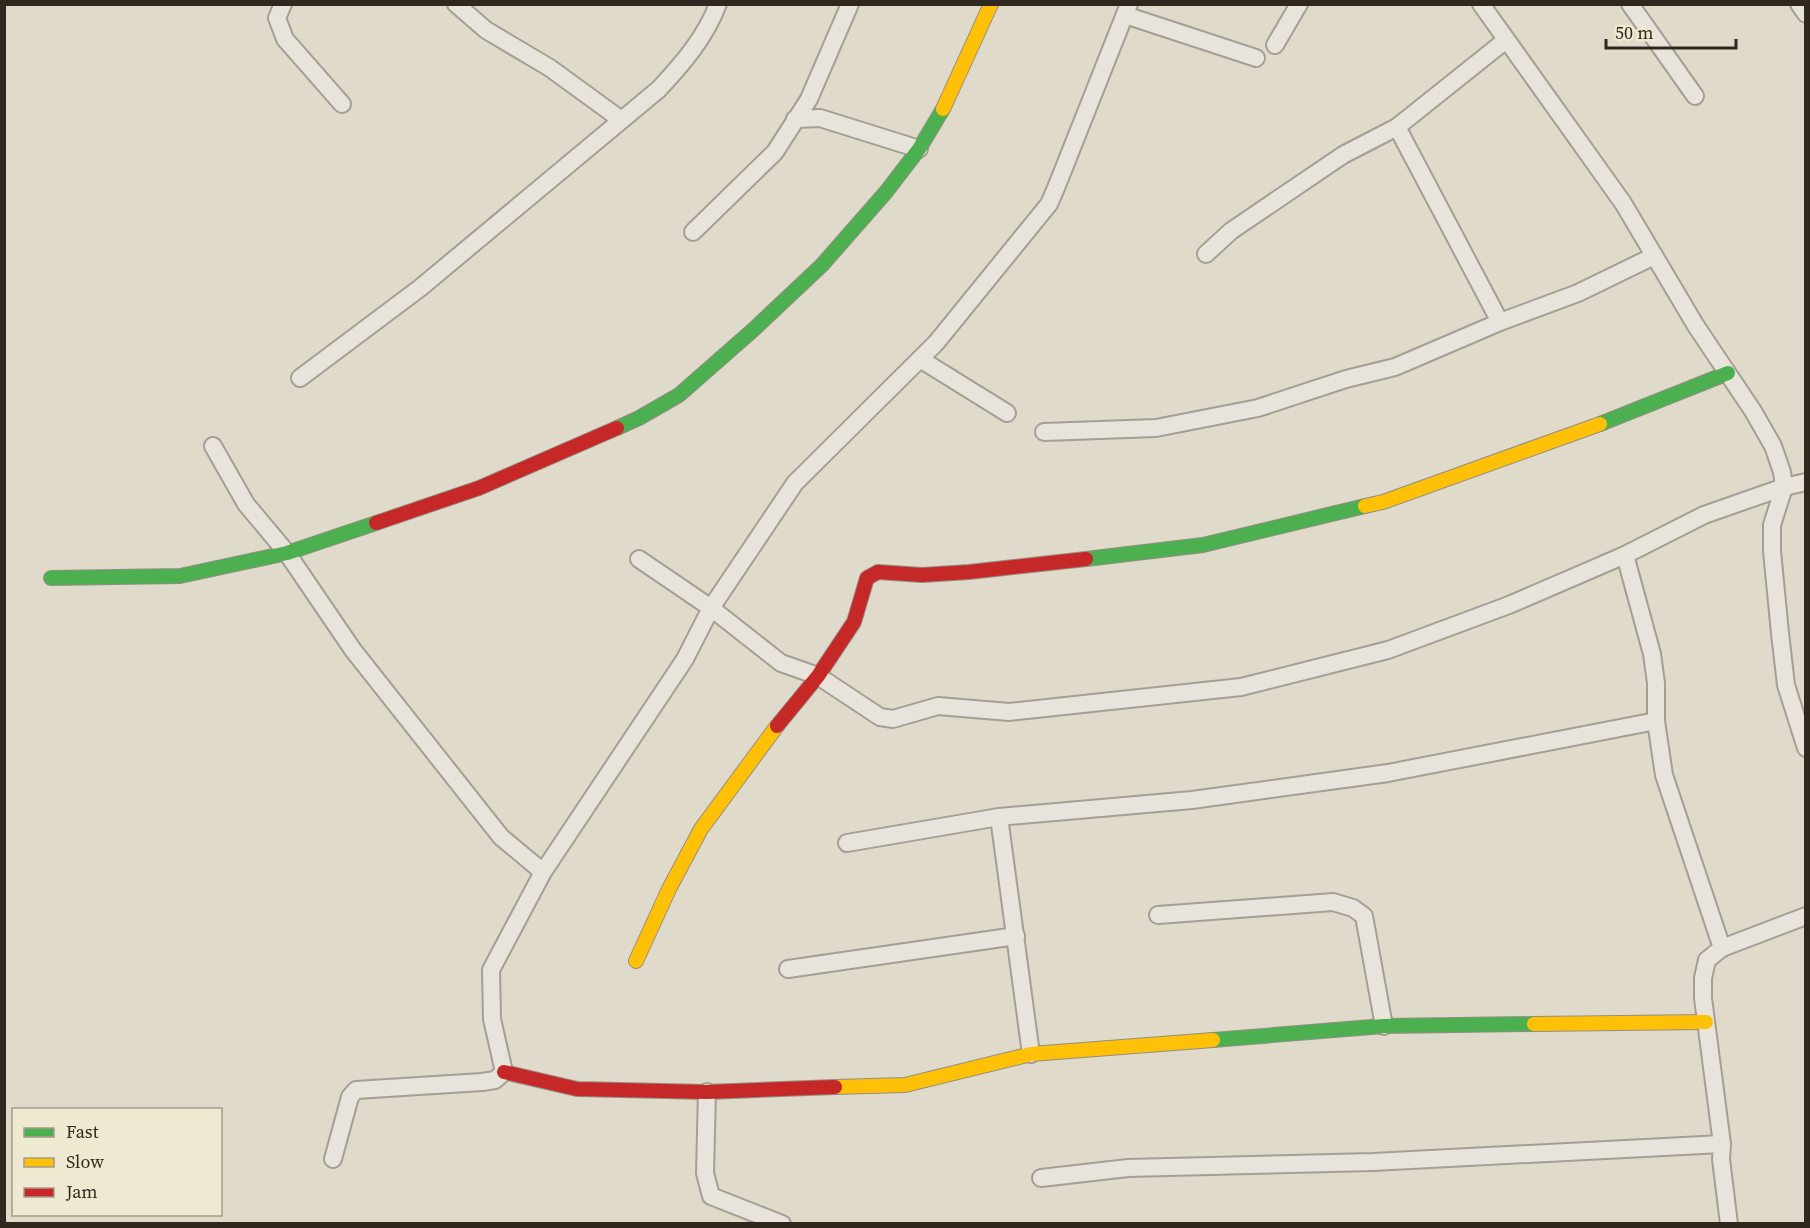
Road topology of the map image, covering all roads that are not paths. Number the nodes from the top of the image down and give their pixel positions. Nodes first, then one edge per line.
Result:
1 (283, 4) edge
2 (456, 4) edge
3 (718, 4) edge
4 (850, 4) edge
5 (991, 4) edge
6 (1299, 4) edge
7 (1481, 4) edge
8 (1630, 4) edge
9 (1799, 4) edge
10 (1127, 10) edge
11 (1806, 14) edge
12 (1506, 40) junction
13 (1275, 45) dead end
14 (1256, 58) dead end
15 (1695, 96) dead end
16 (342, 104) dead end
17 (620, 119) junction
18 (795, 119) junction
19 (1397, 127) junction
20 (919, 149) junction
21 (693, 232) dead end
22 (1206, 254) dead end
23 (1654, 256) junction
24 (1500, 322) junction
25 (920, 359) junction
26 (1728, 374) junction
27 (300, 378) dead end
28 (1007, 413) dead end
29 (1044, 432) dead end
30 (213, 446) dead end
31 (1806, 482) edge
32 (1784, 486) junction
33 (287, 553) junction
34 (1625, 555) junction
35 (639, 559) dead end
36 (51, 578) dead end
37 (711, 608) junction
38 (818, 676) junction
39 (1656, 721) junction
40 (1806, 748) edge
41 (999, 817) junction
42 (847, 843) dead end
43 (543, 872) junction
44 (1158, 915) dead end
45 (1806, 915) edge
46 (1016, 936) junction
47 (1722, 948) junction
48 (636, 961) dead end
49 (788, 969) dead end
50 (1706, 1022) junction
51 (1384, 1026) junction
52 (1031, 1054) junction
53 (504, 1072) junction
54 (707, 1092) junction
55 (1722, 1144) junction
56 (333, 1159) dead end
57 (1041, 1178) dead end
58 (782, 1224) edge
59 (1729, 1224) edge

1 - 16 street
2 - 17 street
3 - 17 street
4 - 18 street
5 - 20 street
6 - 13 street
7 - 12 street
8 - 15 street
9 - 11 street
10 - 14 street
10 - 25 street
12 - 19 street
12 - 23 street
17 - 27 street
18 - 20 street
18 - 21 street
19 - 22 street
19 - 24 street
20 - 33 street
23 - 24 street
23 - 26 street
24 - 29 street
25 - 28 street
25 - 37 street
26 - 32 street
26 - 38 street
30 - 33 street
31 - 32 street
32 - 34 street
32 - 40 street
33 - 36 street
33 - 43 street
34 - 38 street
34 - 39 street
35 - 37 street
37 - 38 street
37 - 43 street
38 - 48 street
39 - 41 street
39 - 47 street
41 - 42 street
41 - 46 street
43 - 53 street
44 - 51 street
45 - 47 street
46 - 49 street
46 - 52 street
47 - 50 street
50 - 51 street
50 - 55 street
51 - 52 street
52 - 54 street
53 - 54 street
53 - 56 street
54 - 58 street
55 - 57 street
55 - 59 street

